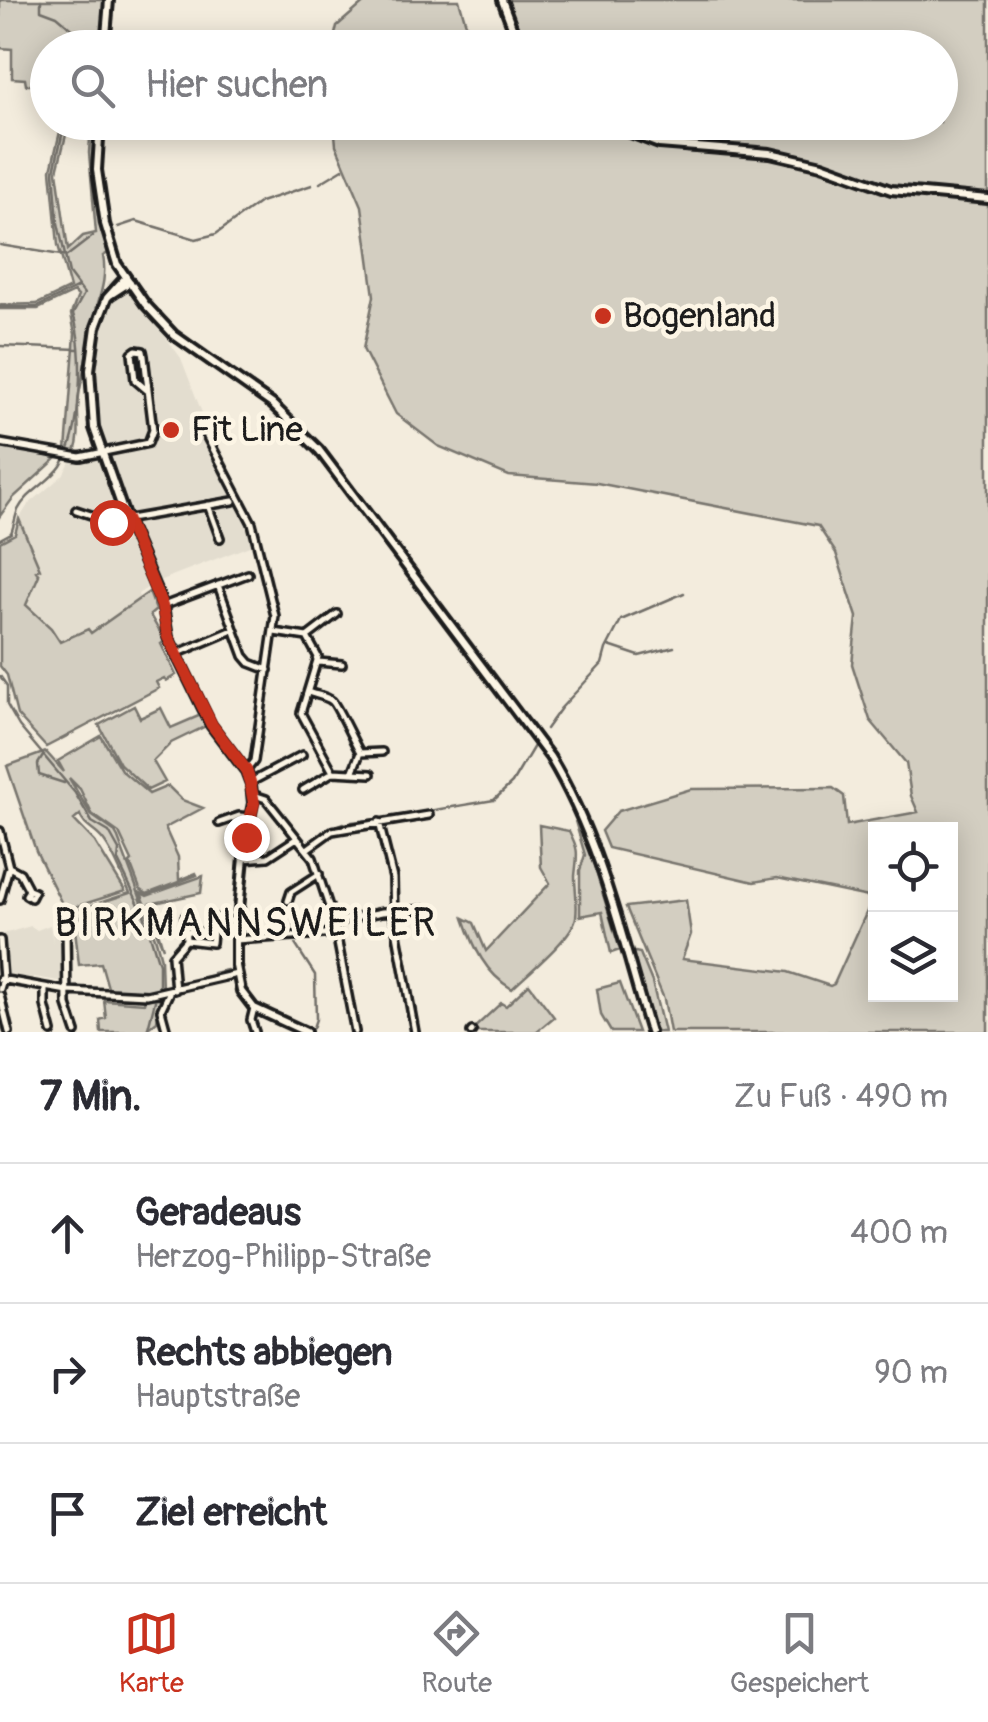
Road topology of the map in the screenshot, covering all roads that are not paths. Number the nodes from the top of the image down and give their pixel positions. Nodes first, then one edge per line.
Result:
1 (109, 0) edge
2 (502, 0) edge
3 (106, 30) edge
4 (513, 30) edge
5 (100, 140) edge
6 (649, 140) edge
7 (988, 200) edge
8 (128, 280) junction
9 (148, 391) junction
10 (207, 436) dead end
11 (0, 443) edge
12 (100, 451) junction
13 (233, 502) dead end
14 (208, 505) junction
15 (76, 510) dead end
16 (126, 519) junction
17 (220, 538) dead end
18 (248, 574) dead end
19 (218, 585) junction
20 (162, 606) junction
21 (336, 614) dead end
22 (232, 630) junction
23 (274, 632) junction
24 (307, 637) junction
25 (176, 654) junction
26 (318, 662) junction
27 (342, 664) dead end
28 (268, 670) junction
29 (307, 692) junction
30 (382, 752) dead end
31 (360, 753) junction
32 (302, 755) dead end
33 (246, 770) junction
34 (333, 772) junction
35 (352, 773) junction
36 (371, 774) dead end
37 (250, 782) junction
38 (304, 790) dead end
39 (254, 795) junction
40 (429, 815) dead end
41 (250, 817) junction
42 (379, 822) junction
43 (220, 824) dead end
44 (0, 831) edge
45 (297, 838) junction
46 (308, 849) junction
47 (243, 859) junction
48 (9, 867) junction
49 (319, 874) junction
50 (29, 890) dead end
51 (0, 900) edge
52 (288, 901) dead end
53 (432, 908) dead end
54 (396, 910) junction
55 (185, 917) dead end
56 (238, 922) junction
57 (334, 922) junction
58 (66, 923) dead end
59 (187, 931) junction
60 (337, 933) junction
61 (212, 934) junction
62 (0, 940) edge
63 (186, 940) junction
64 (236, 940) junction
65 (237, 974) junction
66 (2, 979) edge
67 (46, 987) junction
68 (68, 991) junction
69 (0, 992) edge
70 (169, 992) junction
71 (254, 1008) junction
72 (286, 1028) edge
73 (8, 1032) edge
74 (52, 1032) edge
75 (76, 1032) edge
76 (167, 1032) edge
77 (255, 1032) edge
78 (306, 1032) edge
79 (355, 1032) edge
80 (415, 1032) edge
81 (650, 1032) edge

1 - 3 street
2 - 4 street
5 - 8 street
6 - 7 street
8 - 12 street
8 - 81 street
9 - 9 street
9 - 12 street
10 - 23 street
11 - 12 street
12 - 16 street
13 - 14 street
14 - 16 street
14 - 17 street
15 - 16 street
16 - 20 street
18 - 19 street
19 - 20 street
19 - 22 street
20 - 25 street
21 - 24 street
22 - 25 street
22 - 28 street
23 - 24 street
23 - 28 street
24 - 26 street
25 - 33 street
26 - 27 street
26 - 29 street
28 - 33 street
29 - 31 street
29 - 34 street
30 - 31 street
31 - 35 street
32 - 37 street
33 - 37 street
34 - 35 street
34 - 38 street
35 - 36 street
37 - 39 street
39 - 41 street
39 - 45 street
40 - 42 street
41 - 43 street
41 - 47 street
42 - 46 street
42 - 54 street
44 - 48 street
45 - 46 street
45 - 47 street
46 - 49 street
47 - 56 street
48 - 50 street
48 - 51 street
49 - 52 street
49 - 57 street
53 - 54 street
54 - 57 street
54 - 80 street
55 - 59 street
56 - 61 street
56 - 64 street
57 - 60 street
58 - 68 street
59 - 61 street
59 - 63 street
60 - 64 street
60 - 79 street
61 - 63 street
62 - 66 street
63 - 70 street
64 - 65 street
65 - 70 street
65 - 71 street
66 - 67 street
66 - 69 street
67 - 68 street
67 - 74 street
68 - 70 street
68 - 75 street
69 - 73 street
70 - 76 street
71 - 72 street
71 - 77 street
72 - 78 street

